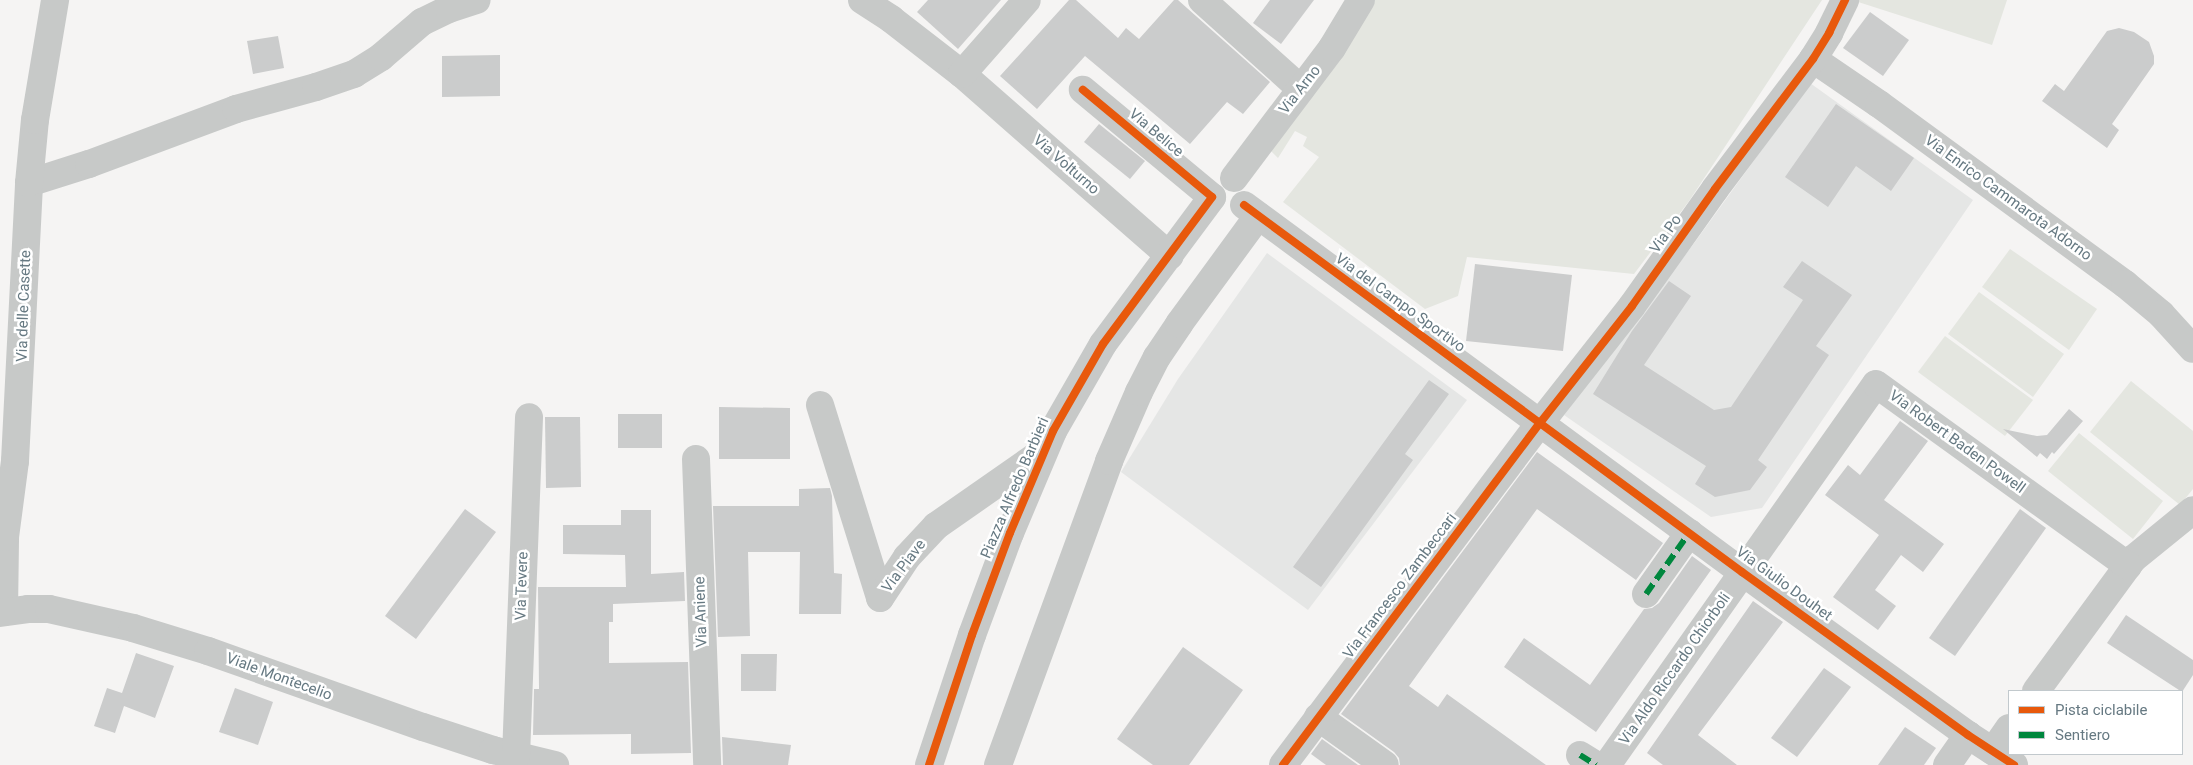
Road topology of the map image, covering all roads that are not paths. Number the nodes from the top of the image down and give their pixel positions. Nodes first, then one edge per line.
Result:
1 (55, 0) edge
2 (477, 0) edge
3 (862, 0) edge
4 (1028, 0) edge
5 (1202, 0) edge
6 (1361, 0) edge
7 (1845, 0) edge
8 (1813, 59) junction
9 (962, 74) junction
10 (1301, 89) junction
11 (1083, 90) dead end
12 (1234, 178) junction
13 (30, 183) junction
14 (1212, 198) junction
15 (1251, 211) junction
16 (1170, 256) junction
17 (2192, 340) edge
18 (820, 405) dead end
19 (529, 417) dead end
20 (1540, 424) junction
21 (1042, 452) junction
22 (696, 459) dead end
23 (2193, 510) edge
24 (1689, 533) junction
25 (2128, 566) junction
26 (1742, 572) junction
27 (1646, 594) dead end
28 (2, 613) edge
29 (2037, 690) edge
30 (1318, 717) junction
31 (2008, 733) edge
32 (1968, 735) junction
33 (516, 756) junction
34 (2003, 758) edge
35 (1605, 761) edge
36 (555, 765) edge
37 (707, 765) edge
38 (929, 765) edge
39 (998, 765) edge
40 (1282, 765) edge
41 (1385, 765) edge
42 (1947, 765) edge

1 - 13 street, Via delle Casette
2 - 13 street
3 - 9 street, Via Volturno
4 - 9 street
5 - 10 street
6 - 10 street, Via Arno
7 - 8 street, Via Po
8 - 17 street, Via Enrico Cammarota Adorno
8 - 20 street, Via Po
9 - 16 street, Via Volturno
10 - 12 street, Via Arno
11 - 14 street, Via Belice
12 - 14 street, Piazza Alfredo Barbieri
12 - 15 street
13 - 28 street, Via delle Casette
14 - 15 street, Via Belice
14 - 16 street, Piazza Alfredo Barbieri
15 - 20 street, Via del Campo Sportivo
15 - 39 street
16 - 21 street, Piazza Alfredo Barbieri
18 - 21 street, Via Piave
19 - 33 street, Via Tevere
20 - 24 street, Via Giulio Douhet
20 - 30 street, Via Francesco Zambeccari
21 - 38 street, Piazza Alfredo Barbieri
22 - 37 street, Via Aniene
23 - 25 street
24 - 26 street, Via Giulio Douhet
24 - 27 street
25 - 26 street, Via Robert Baden Powell
25 - 29 street
26 - 32 street, Via Giulio Douhet
26 - 35 street, Via Aldo Riccardo Chiorboli
28 - 33 street, Viale Montecelio
30 - 40 street, Via Francesco Zambeccari
30 - 41 street
31 - 34 street
32 - 34 street, Via Giulio Douhet
32 - 42 street
33 - 36 street, Viale Montecelio

